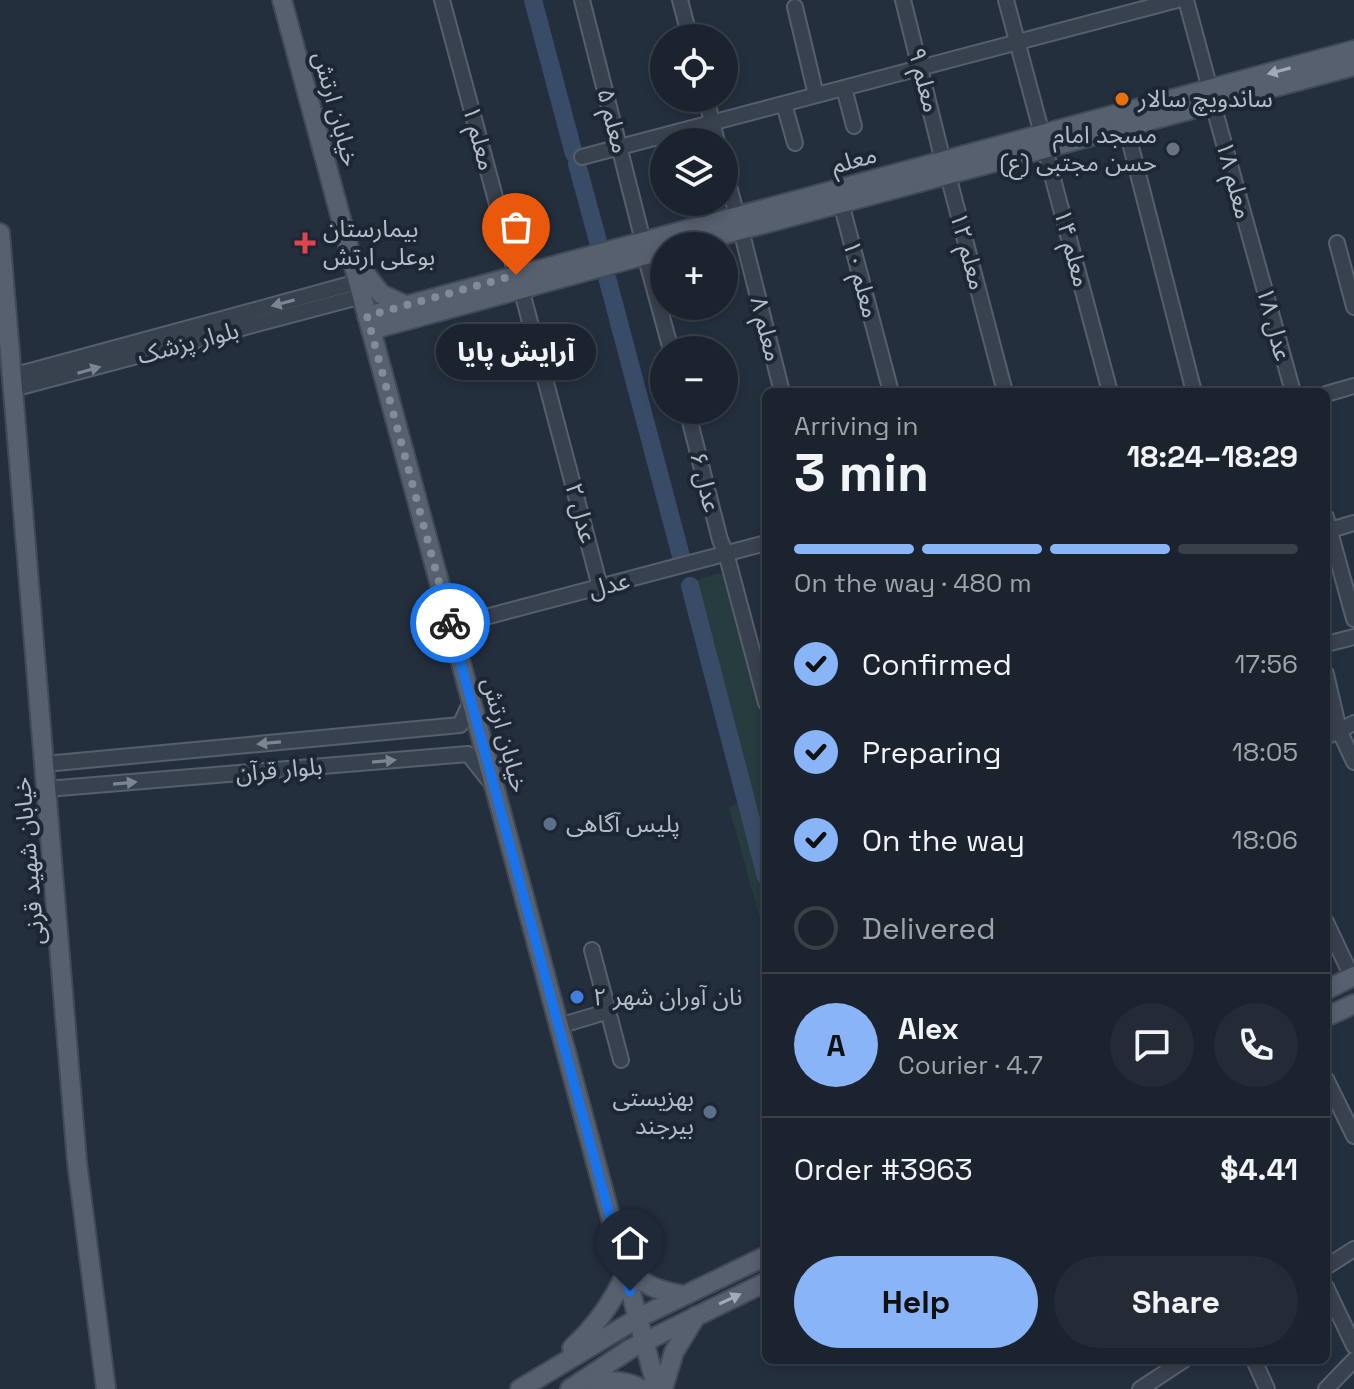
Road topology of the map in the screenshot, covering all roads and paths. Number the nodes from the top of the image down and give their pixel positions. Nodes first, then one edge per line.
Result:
1 (282, 0) edge
2 (442, 0) edge
3 (582, 0) edge
4 (680, 0) edge
5 (903, 0) edge
6 (1006, 0) edge
7 (1177, 0) edge
8 (1186, 0) edge
9 (795, 7) dead end
10 (686, 24) edge
11 (1017, 42) junction
12 (1354, 50) edge
13 (921, 68) junction
14 (1350, 70) edge
15 (844, 88) junction
16 (816, 95) junction
17 (1212, 96) junction
18 (784, 104) junction
19 (709, 112) edge
20 (712, 123) junction
21 (854, 126) dead end
22 (1126, 127) junction
23 (713, 128) edge
24 (1043, 142) junction
25 (795, 143) dead end
26 (620, 147) junction
27 (582, 157) dead end
28 (946, 168) junction
29 (841, 203) junction
30 (737, 216) edge
31 (739, 223) junction
32 (716, 232) edge
33 (0, 233) edge
34 (1337, 243) dead end
35 (644, 248) junction
36 (650, 249) edge
37 (350, 252) junction
38 (1255, 255) joint
39 (519, 282) junction
40 (360, 289) junction
41 (405, 305) junction
42 (1354, 307) edge
43 (369, 323) junction
44 (667, 336) edge
45 (13, 382) junction
46 (1354, 386) edge
47 (781, 387) edge
48 (890, 388) edge
49 (1004, 388) edge
50 (1109, 388) edge
51 (1193, 388) edge
52 (1292, 388) edge
53 (1330, 393) edge
54 (691, 424) edge
55 (561, 440) joint
56 (1330, 523) edge
57 (1354, 523) edge
58 (1330, 530) edge
59 (762, 544) edge
60 (726, 553) junction
61 (600, 587) junction
62 (1354, 619) edge
63 (451, 626) junction
64 (1354, 637) edge
65 (1330, 643) edge
66 (762, 688) edge
67 (471, 702) junction
68 (1330, 708) edge
69 (1354, 723) edge
70 (1333, 733) edge
71 (1354, 762) edge
72 (45, 764) junction
73 (494, 787) junction
74 (47, 789) junction
75 (1330, 930) edge
76 (592, 950) dead end
77 (1353, 977) edge
78 (1330, 988) edge
79 (1354, 1004) edge
80 (609, 1011) junction
81 (1330, 1015) edge
82 (559, 1026) junction
83 (621, 1060) dead end
84 (1330, 1087) edge
85 (1354, 1136) edge
86 (1354, 1249) edge
87 (762, 1258) edge
88 (1330, 1264) edge
89 (624, 1267) junction
90 (762, 1284) edge
91 (683, 1295) junction
92 (1330, 1295) edge
93 (698, 1313) junction
94 (638, 1318) junction
95 (644, 1341) junction
96 (1354, 1346) edge
97 (1354, 1360) edge
98 (1178, 1364) edge
99 (1256, 1364) edge
100 (527, 1384) edge
101 (1266, 1386) edge
102 (106, 1389) edge
103 (571, 1389) edge
104 (642, 1389) edge
105 (660, 1389) edge
106 (1140, 1389) edge
107 (1326, 1389) edge

1 - 37 main road, خیابان ارتش
2 - 39 street, معلم ۱
3 - 26 street, معلم ۵
4 - 10 street
5 - 13 street, معلم ۹
6 - 11 street, معلم ۱۴
7 - 11 street
8 - 17 street, معلم ۱۸
9 - 16 street
11 - 13 street
11 - 24 street, معلم ۱۴
12 -> 17 main road, معلم
13 - 15 street
13 - 28 street, معلم ۹
14 - 17 main road, معلم
15 - 16 street
15 - 21 street
16 - 18 street
17 - 22 main road, معلم
17 - 24 main road, معلم
17 - 38 street, معلم ۱۸
18 - 20 street
18 - 25 street
19 - 20 street
20 - 23 street
20 - 26 street
22 - 24 main road, معلم
22 - 51 street
24 - 28 main road, معلم
24 - 50 street, معلم ۱۴
26 - 27 street
26 - 35 street, معلم ۵
28 - 29 main road, معلم
28 - 31 main road, معلم
28 - 49 street, معلم ۱۲
29 - 31 main road, معلم
29 - 48 street, معلم ۱۰
30 - 31 street, معلم ۸
31 - 32 main road, معلم
31 - 35 main road, معلم
31 - 47 street, معلم ۸
33 - 45 main road, خیابان شهید قرنی
34 - 42 street
35 - 36 main road, معلم
35 - 39 main road, معلم
35 - 44 street, معلم ۵
37 - 40 main road, خیابان ارتش
37 - 41 main road
38 - 52 street, عدل ۱۸
39 - 41 main road, معلم
39 - 43 main road, معلم
39 - 55 street, معلم ۱
40 - 43 main road, خیابان ارتش
40 - 45 street, بلوار پزشک
41 - 43 main road, معلم
43 - 63 main road, خیابان ارتش
45 - 72 main road, خیابان شهید قرنی
46 - 53 street
54 - 60 street, عدل ۶
55 - 61 street, عدل ۲
56 - 57 street
58 - 62 street
59 - 60 street, عدل
60 - 61 street, عدل
60 - 66 street, عدل ۶
61 - 63 street, عدل
63 - 67 main road, خیابان ارتش
64 - 65 street
67 -> 72 street, بلوار قرآن
67 - 73 main road, خیابان ارتش
68 - 70 street
69 - 70 street
70 - 71 street
72 - 74 main road, خیابان شهید قرنی
74 -> 73 street, بلوار قرآن
73 - 82 main road, خیابان ارتش
74 - 102 main road, خیابان شهید قرنی
75 - 77 street
76 - 80 street
77 - 78 main road
79 - 81 main road
80 - 82 street
80 - 83 street
82 - 89 main road, خیابان ارتش
84 - 85 street
86 - 88 street
87 - 91 main road
89 - 91 main road
89 - 94 main road, خیابان ارتش
89 - 100 main road
93 -> 90 main road
91 - 94 main road
92 - 96 street
93 - 95 main road
93 - 105 main road
94 - 95 main road, خیابان ارتش
94 - 100 main road
95 - 103 main road
95 - 105 main road, خیابان ارتش
97 - 107 street
98 - 106 street
99 - 101 street
103 - 104 main road

